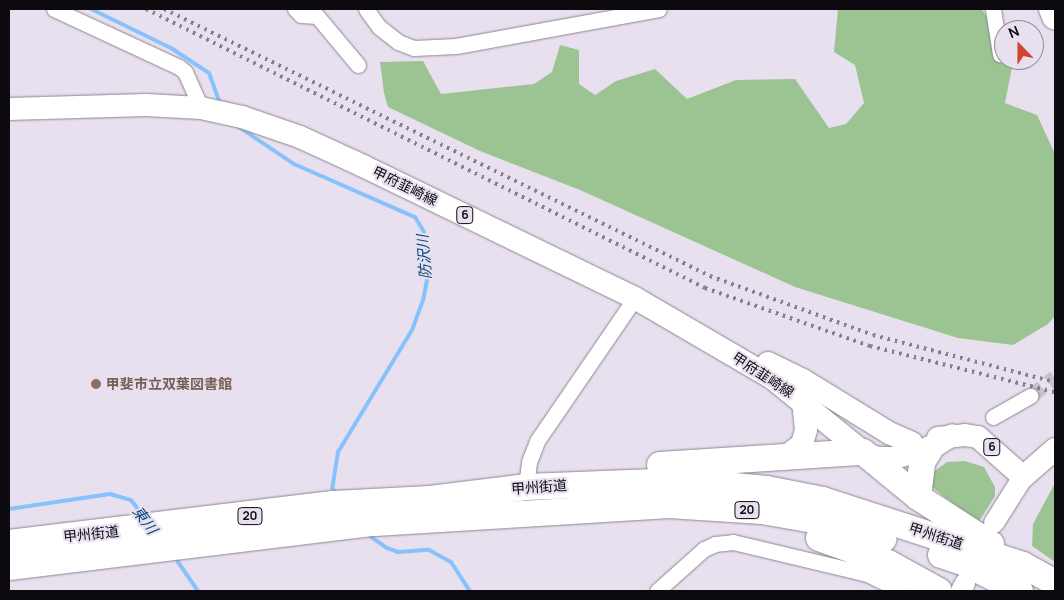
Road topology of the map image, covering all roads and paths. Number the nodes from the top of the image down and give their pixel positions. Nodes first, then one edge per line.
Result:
1 (54, 9) edge
2 (295, 9) edge
3 (366, 9) edge
4 (660, 9) edge
5 (1052, 9) edge
6 (1055, 16) edge
7 (358, 65) dead end
8 (9, 108) edge
9 (207, 109) junction
10 (635, 298) junction
11 (683, 324) junction
12 (1030, 396) tunnel mouth
13 (803, 401) junction
14 (992, 417) dead end
15 (921, 446) junction
16 (1055, 449) edge
17 (863, 452) junction
18 (783, 459) junction
19 (1023, 477) junction
20 (526, 487) junction
21 (918, 497) junction
22 (368, 513) junction
23 (462, 517) junction
24 (994, 523) dead end
25 (142, 540) junction
26 (9, 543) edge
27 (1023, 565) junction
28 (9, 566) edge
29 (1055, 583) edge
30 (657, 591) edge
31 (902, 591) edge
32 (939, 591) edge
33 (1020, 591) edge

1 - 9 street
2 - 7 street
3 - 4 street
5 - 6 highway
8 - 9 main road, 甲府韮崎線 / 6
9 - 10 main road, 甲府韮崎線 / 6
10 - 11 main road, 甲府韮崎線 / 6
10 - 20 street
11 - 13 main road, 甲府韮崎線 / 6
11 - 15 main road
12 - 14 street
13 - 17 main road, 甲府韮崎線 / 6
13 - 18 main road
15 - 17 main road, 6
15 - 19 main road, 6
15 - 21 highway
16 - 19 main road
17 - 18 highway
17 - 21 highway
18 - 20 highway
19 - 24 street
20 - 22 highway, 甲州街道 / 20
20 - 27 highway, 甲州街道 / 20
21 - 27 highway
22 - 23 highway, 甲州街道 / 20
22 - 25 highway, 甲州街道 / 20
22 - 25 highway, 甲州街道 / 20
23 - 32 highway
23 - 33 highway, 甲州街道 / 20
25 - 26 highway, 甲州街道 / 20
25 - 28 highway, 甲州街道 / 20
27 - 29 highway, 甲州街道 / 20
30 - 31 street

